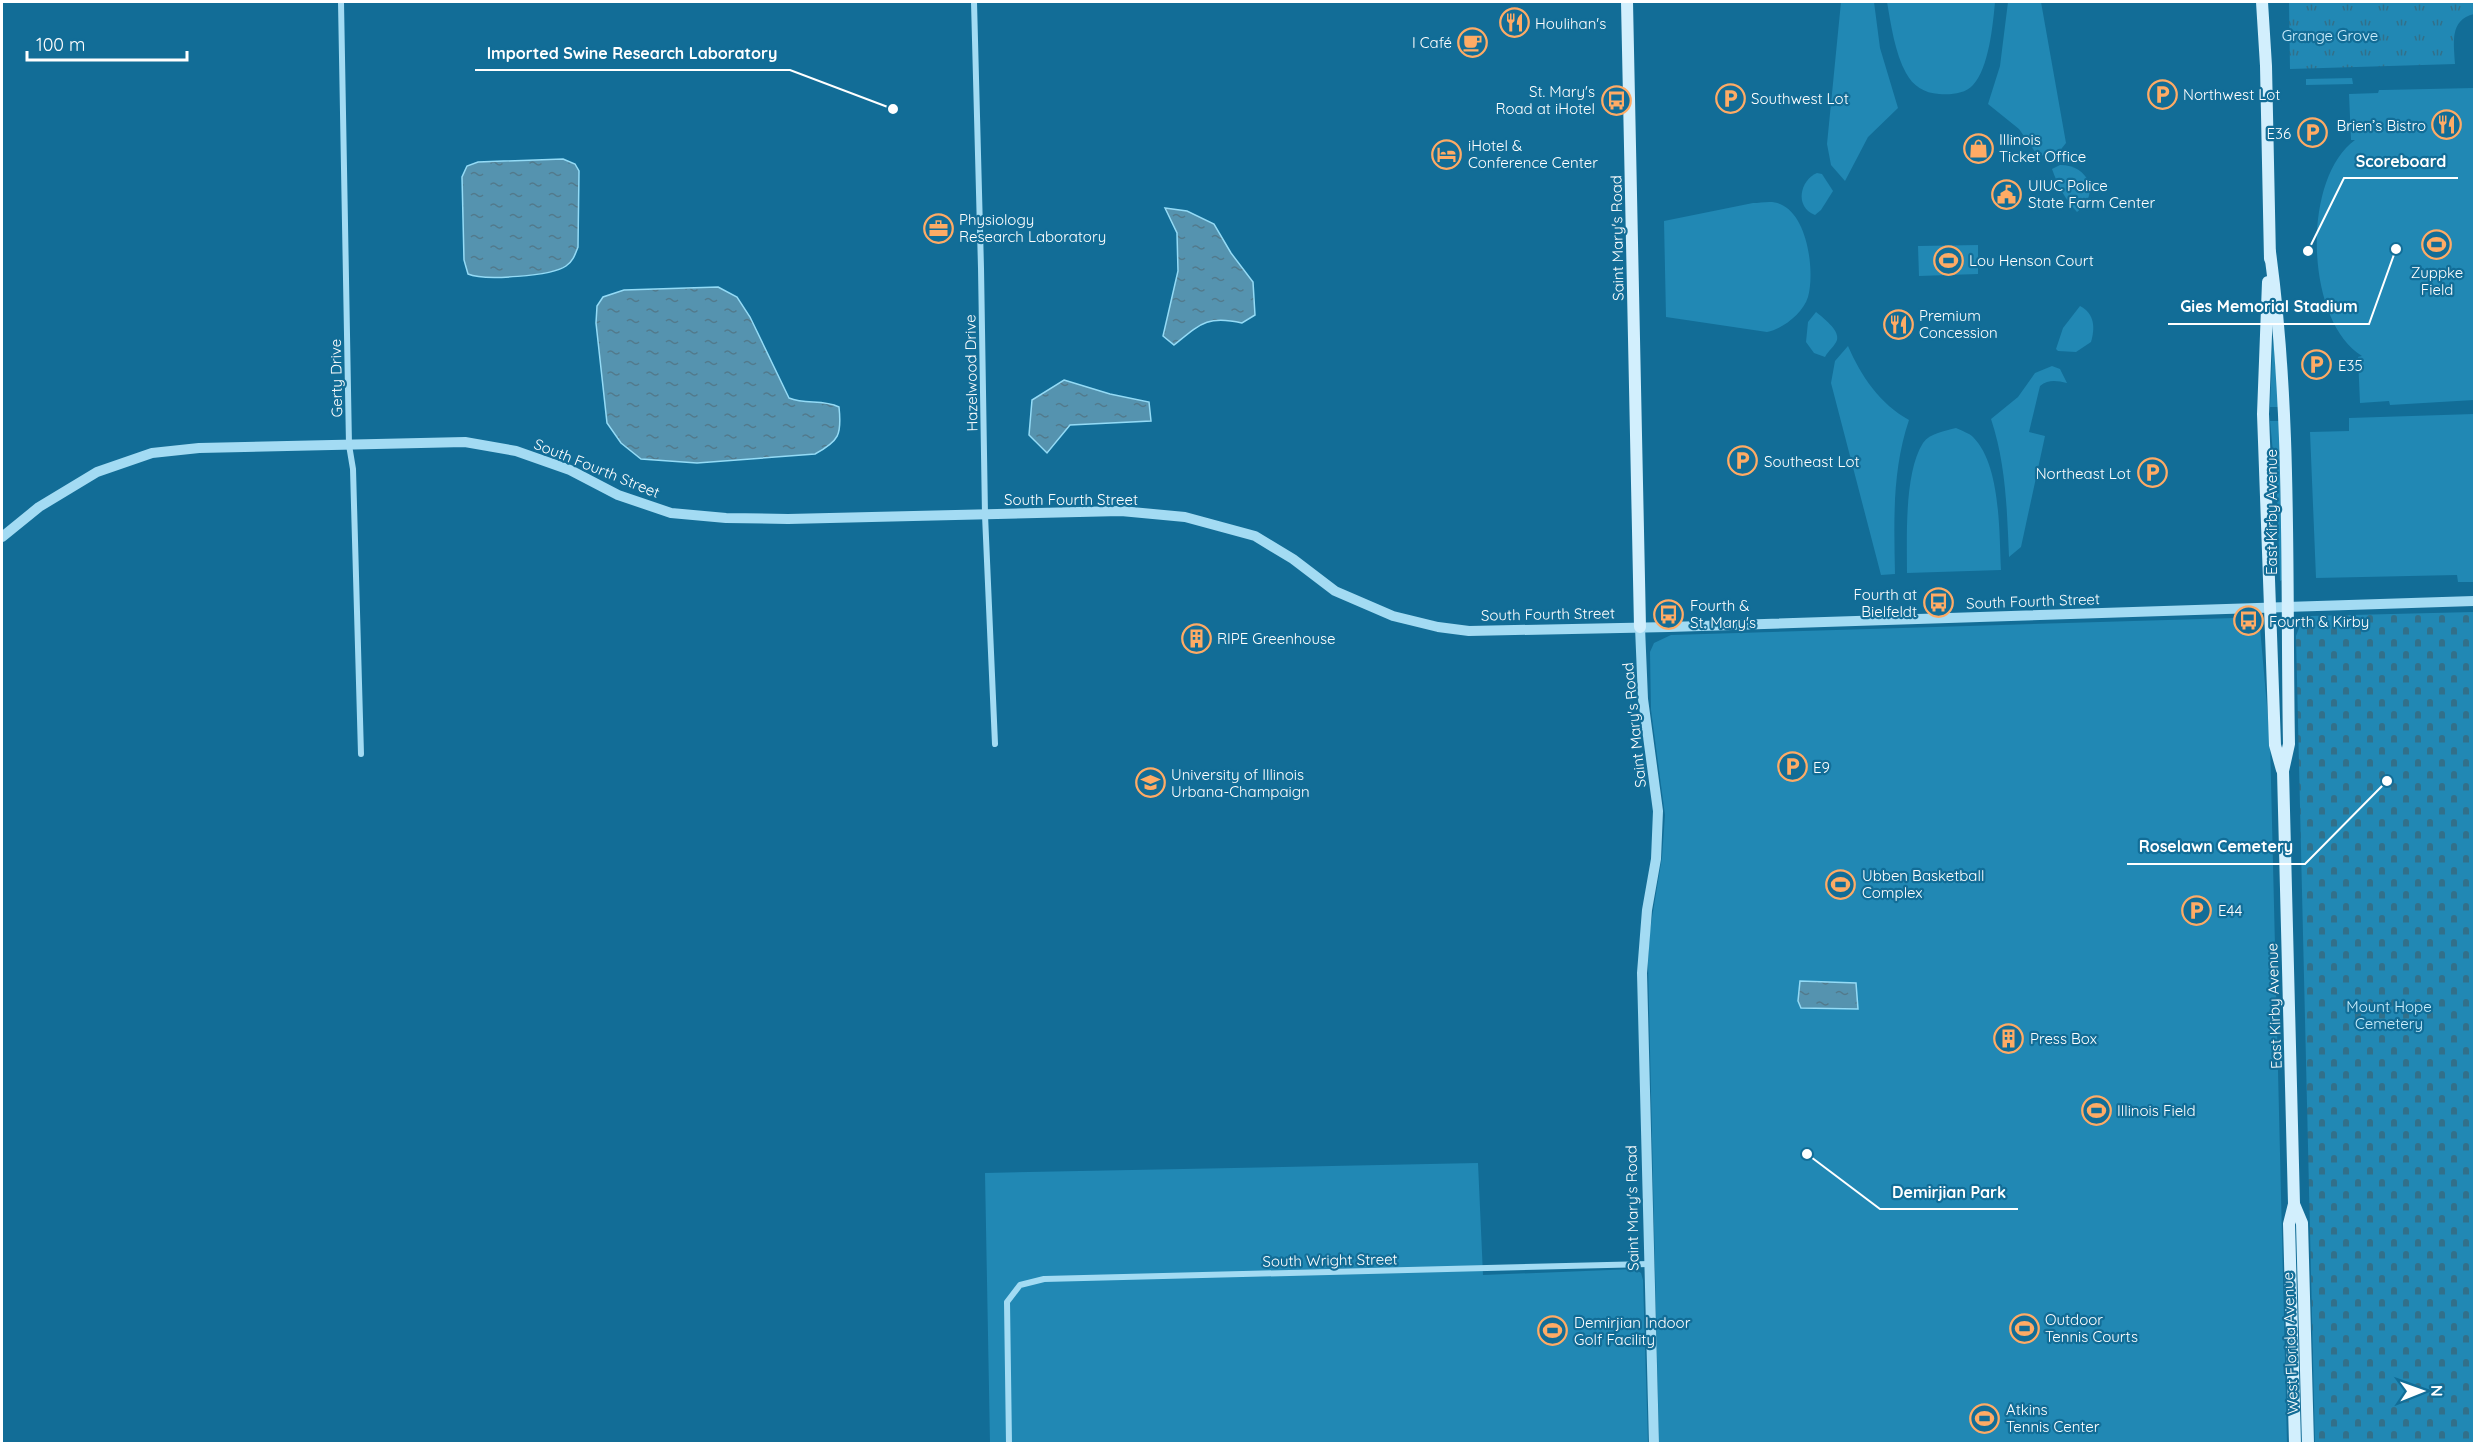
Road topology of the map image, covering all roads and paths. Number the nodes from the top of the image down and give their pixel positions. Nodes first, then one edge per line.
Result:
1 (341, 2) edge
2 (974, 2) edge
3 (1627, 2) edge
4 (2262, 2) edge
5 (2270, 252) junction
6 (349, 445) junction
7 (985, 515) junction
8 (2, 537) edge
9 (2475, 601) edge
10 (2287, 608) junction
11 (2271, 609) junction
12 (1640, 627) junction
13 (995, 744) dead end
14 (362, 754) dead end
15 (2283, 771) junction
16 (2294, 1204) junction
17 (2303, 1242) joint
18 (2289, 1243) joint
19 (1648, 1264) junction
20 (1009, 1443) edge
21 (1654, 1443) edge
22 (2295, 1443) edge
23 (2308, 1443) edge

1 - 6 street, Gerty Drive
2 - 7 street, Hazelwood Drive
3 - 12 main road, Saint Mary's Road
4 - 5 main road, East Kirby Avenue
5 - 10 main road, East Kirby Avenue
5 - 11 main road, East Kirby Avenue
6 - 7 street, South Fourth Street
6 - 8 street, South Fourth Street
6 - 14 street, Gerty Drive
7 - 12 street, South Fourth Street
7 - 13 street, Hazelwood Drive
9 - 10 street, South Fourth Street
10 - 11 street, South Fourth Street
10 - 15 main road, East Kirby Avenue
11 - 12 street, South Fourth Street
11 - 15 main road, East Kirby Avenue
12 - 19 street, Saint Mary's Road
15 - 16 main road, East Kirby Avenue
16 - 17 main road, East Kirby Avenue
16 - 18 main road, East Kirby Avenue
17 - 23 main road, West Florida Avenue
18 - 22 main road, West Florida Avenue
19 - 20 street, South Wright Street
19 - 21 street, Saint Mary's Road

